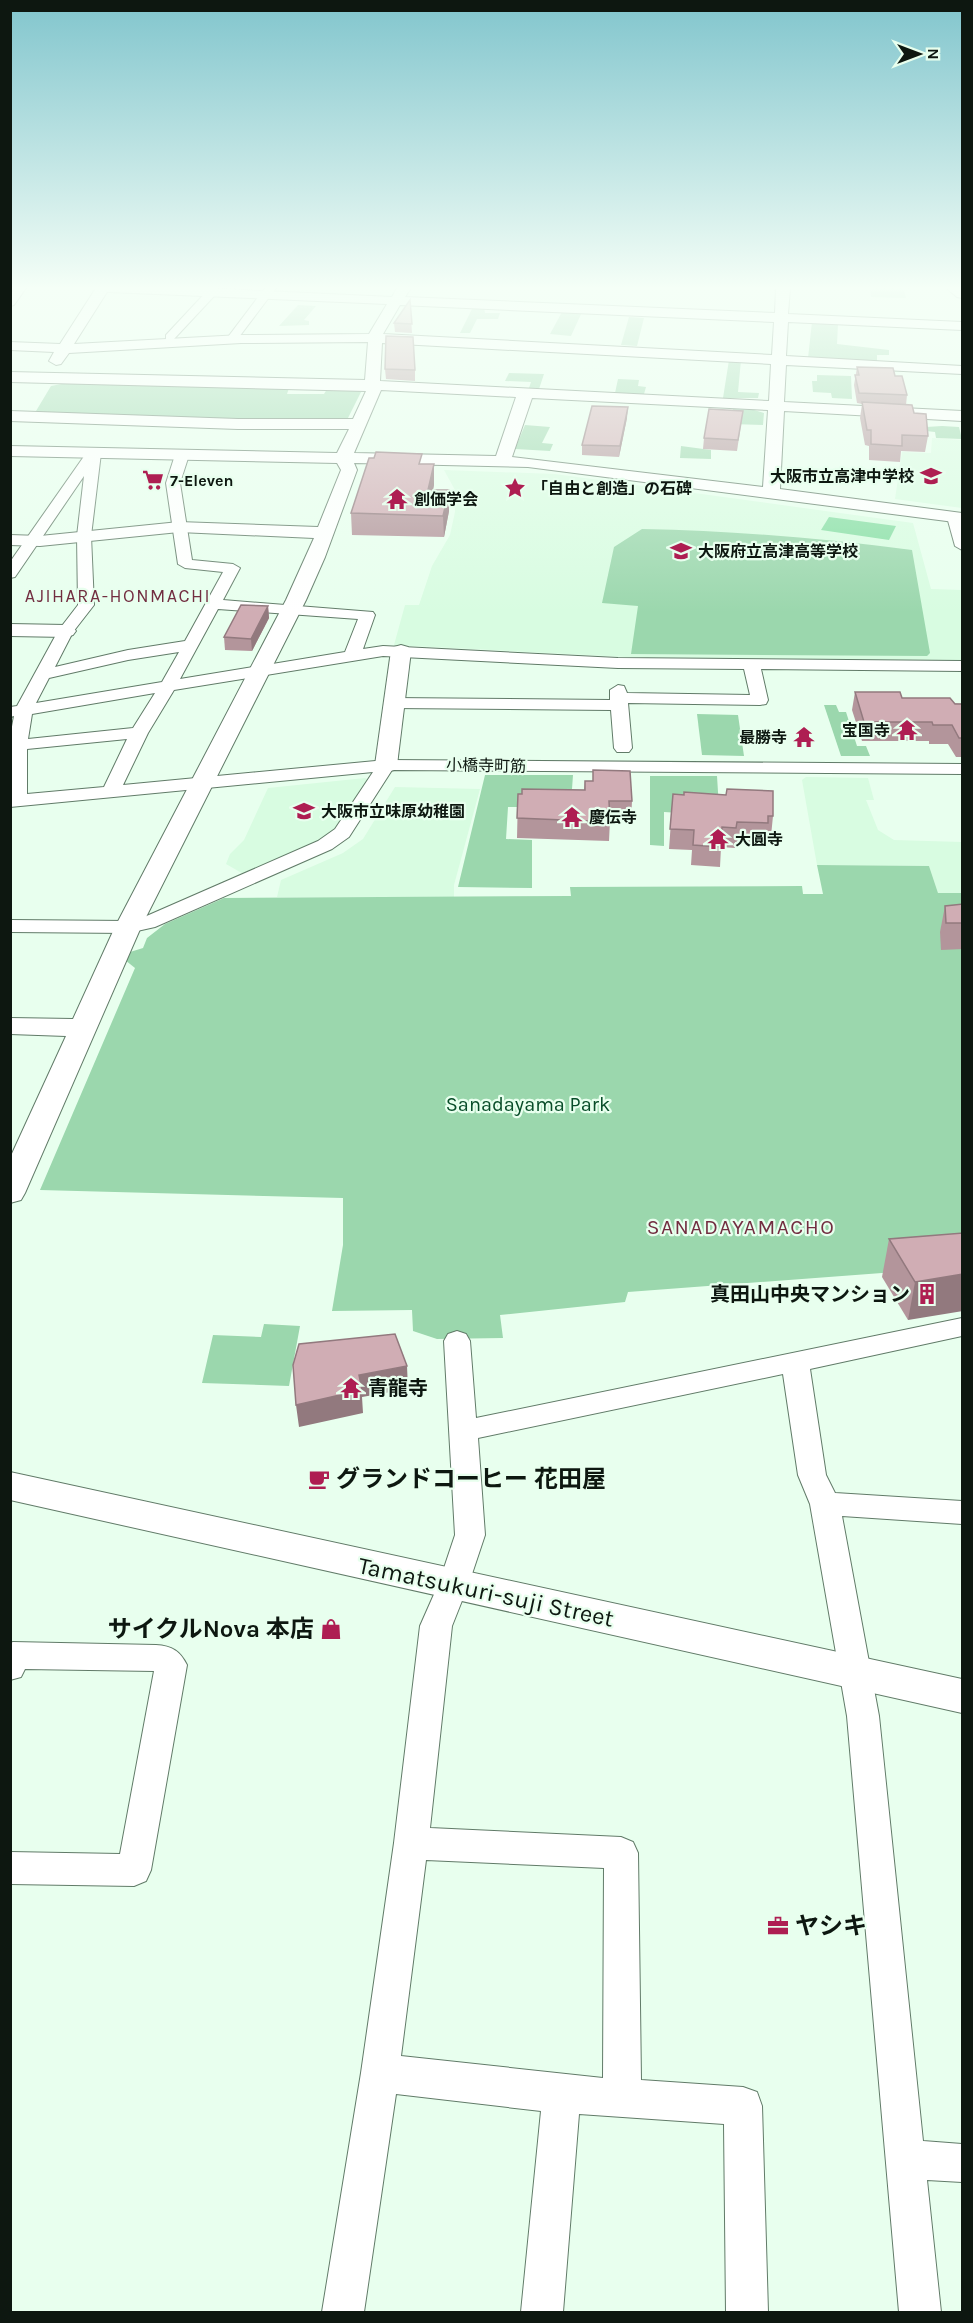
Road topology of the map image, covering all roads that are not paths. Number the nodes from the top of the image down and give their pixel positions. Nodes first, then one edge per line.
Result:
1 (30, 396) edge
2 (371, 396) edge
3 (524, 396) edge
4 (605, 396) edge
5 (778, 396) edge
6 (778, 406) junction
7 (16, 416) edge
8 (963, 416) edge
9 (358, 424) junction
10 (10, 434) edge
11 (10, 451) edge
12 (94, 453) junction
13 (182, 455) junction
14 (343, 459) junction
15 (502, 462) junction
16 (771, 493) junction
17 (958, 518) edge
18 (179, 527) junction
19 (325, 533) junction
20 (84, 536) junction
21 (10, 540) edge
22 (34, 541) junction
23 (963, 546) edge
24 (10, 574) edge
25 (213, 604) junction
26 (291, 610) junction
27 (10, 630) edge
28 (66, 631) junction
29 (190, 645) junction
30 (401, 651) junction
31 (352, 656) junction
32 (618, 663) junction
33 (751, 664) junction
34 (963, 666) edge
35 (259, 671) junction
36 (44, 674) junction
37 (168, 686) junction
38 (617, 701) junction
39 (393, 703) junction
40 (17, 710) edge
41 (139, 733) junction
42 (18, 745) junction
43 (623, 748) dead end
44 (386, 765) junction
45 (963, 769) edge
46 (200, 784) junction
47 (110, 792) junction
48 (14, 801) edge
49 (10, 926) edge
50 (128, 927) junction
51 (10, 1026) edge
52 (83, 1028) junction
53 (23, 1140) edge
54 (10, 1193) edge
55 (963, 1327) edge
56 (458, 1341) dead end
57 (795, 1362) junction
58 (463, 1431) junction
59 (10, 1486) edge
60 (825, 1504) junction
61 (963, 1512) edge
62 (454, 1583) junction
63 (10, 1667) edge
64 (856, 1673) junction
65 (963, 1696) edge
66 (411, 1843) junction
67 (10, 1868) edge
68 (380, 2073) junction
69 (562, 2094) junction
70 (621, 2098) junction
71 (904, 2159) junction
72 (963, 2163) edge
73 (343, 2313) edge
74 (542, 2313) edge
75 (747, 2313) edge
76 (920, 2313) edge

1 - 7 street
2 - 9 street
3 - 15 street
4 - 6 street
5 - 6 street
6 - 8 street
6 - 16 street
7 - 9 street
7 - 10 street
9 - 14 street
11 - 12 street
12 - 13 street
12 - 20 street
12 - 22 street
13 - 14 street
13 - 18 street
14 - 15 street
14 - 19 street
15 - 16 street
16 - 17 street
17 - 23 street
18 - 19 street
18 - 20 street
18 - 25 street
19 - 26 street
20 - 22 street
20 - 28 street
21 - 22 street
22 - 24 street
25 - 26 street
25 - 29 street
26 - 31 street
26 - 35 street
27 - 28 street
28 - 36 street
29 - 36 street
29 - 37 street
30 - 31 street
30 - 32 street
30 - 39 street
31 - 35 street
32 - 33 street
32 - 38 street
33 - 34 street
33 - 38 street
35 - 37 street
35 - 46 street
36 - 40 street
37 - 40 street
37 - 41 street
38 - 39 street
38 - 43 street
39 - 44 street
40 - 42 street
41 - 42 street
41 - 47 street
42 - 48 street
44 - 45 street, 小橋寺町筋
44 - 46 street, 小橋寺町筋
44 - 50 street
46 - 47 street, 小橋寺町筋
46 - 50 street
47 - 48 street, 小橋寺町筋
49 - 50 street
50 - 52 street
51 - 52 street
52 - 53 street
53 - 54 street
55 - 57 street
56 - 58 street
57 - 58 street
57 - 60 street
58 - 62 street
59 - 62 street, Tamatsukuri-suji Street
60 - 61 street
60 - 64 street
62 - 64 street, Tamatsukuri-suji Street
62 - 66 street
63 - 67 street
64 - 65 street, Tamatsukuri-suji Street
64 - 71 street
66 - 68 street
66 - 70 street
68 - 69 street
68 - 73 street
69 - 70 street
69 - 74 street
70 - 75 street
71 - 72 street
71 - 76 street

